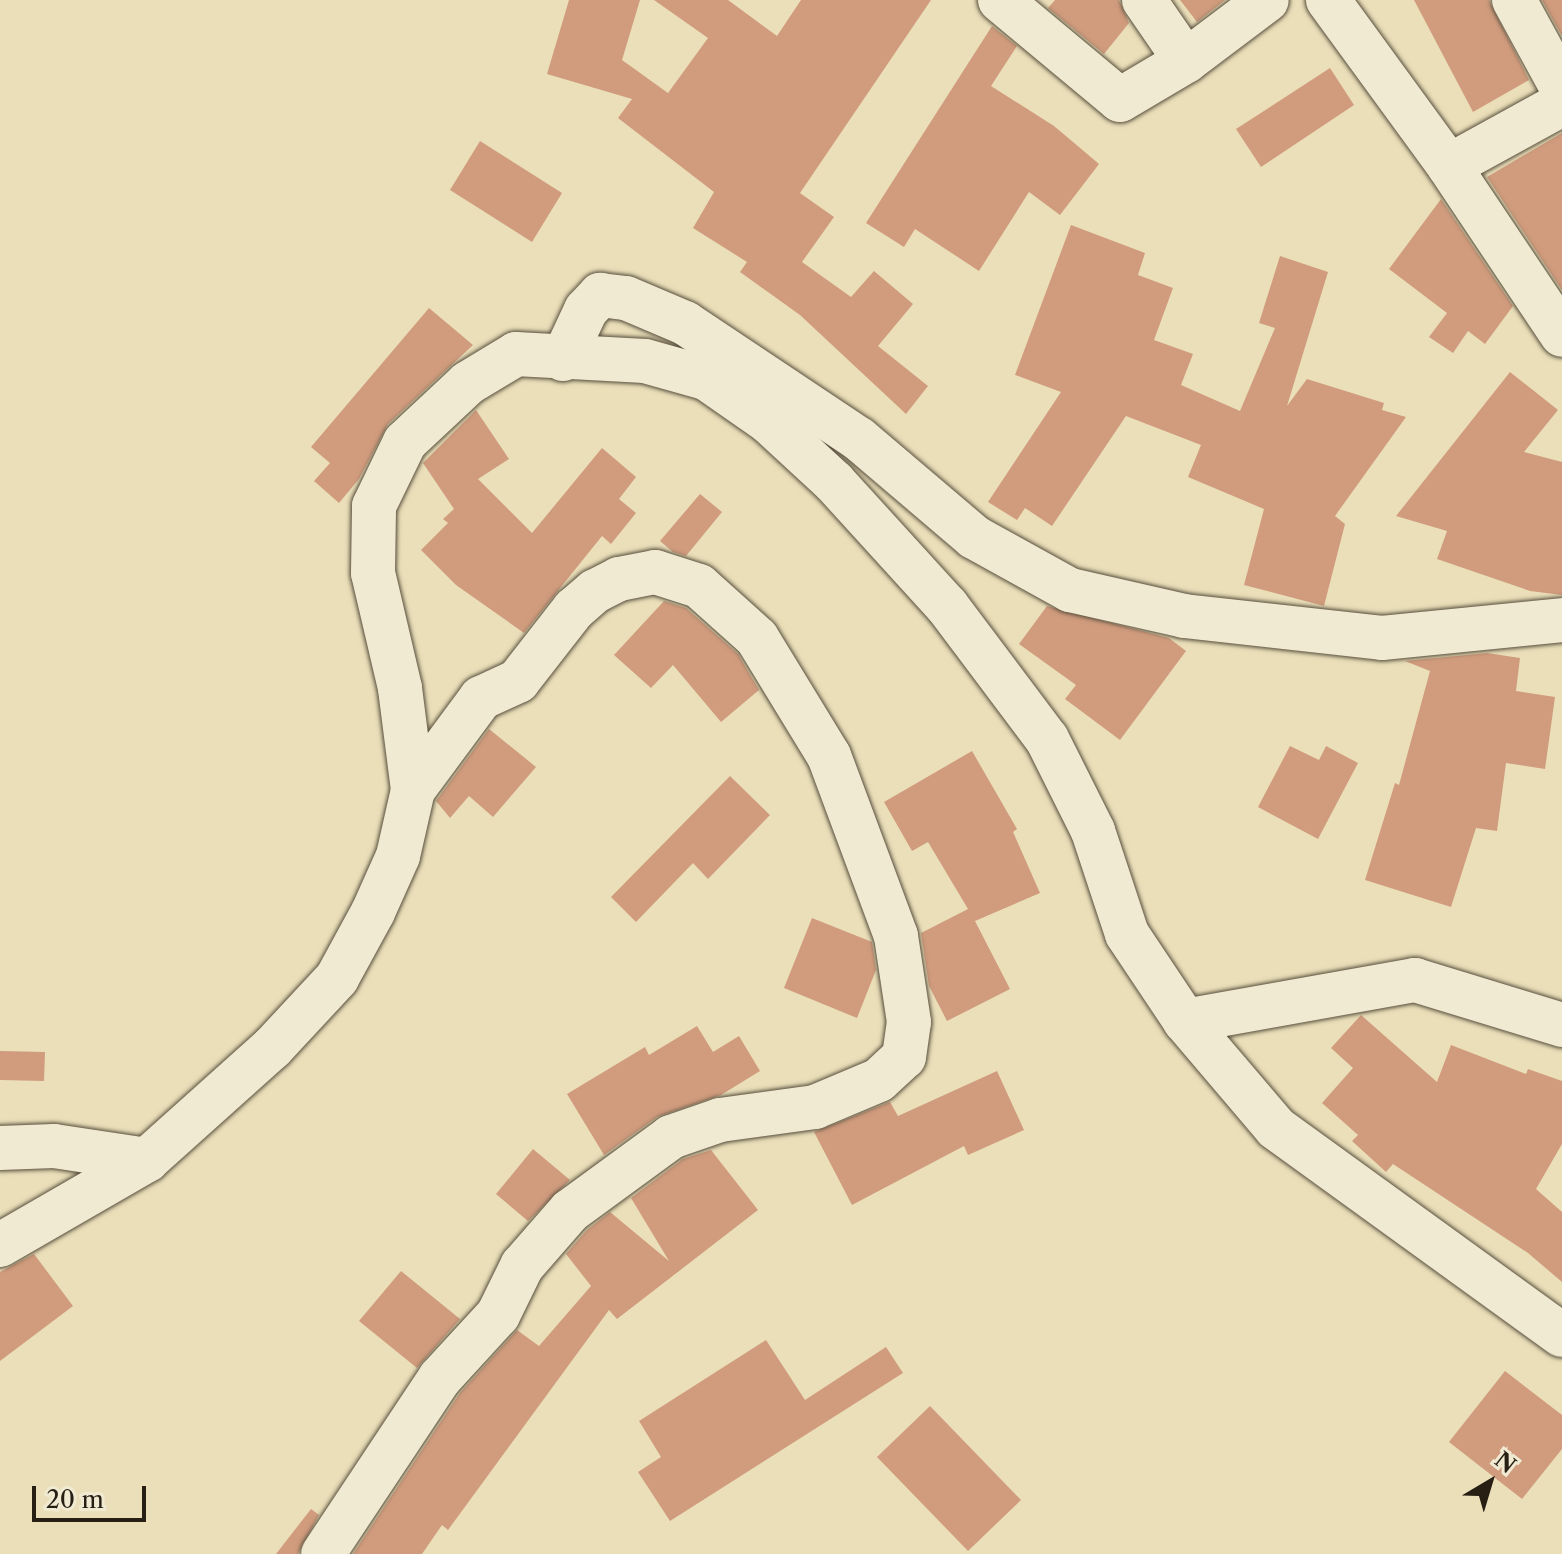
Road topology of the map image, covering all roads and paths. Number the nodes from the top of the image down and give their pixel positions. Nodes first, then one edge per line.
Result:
1 (1000, 0) edge
2 (1144, 0) edge
3 (1267, 0) edge
4 (1328, 0) edge
5 (1514, 0) edge
6 (1186, 61) junction
7 (1562, 88) edge
8 (1562, 104) edge
9 (1449, 166) junction
10 (1559, 327) edge
11 (563, 359) junction
12 (1562, 620) edge
13 (413, 790) junction
14 (1185, 1021) junction
15 (1562, 1025) edge
16 (0, 1148) edge
17 (147, 1160) junction
18 (0, 1245) edge
19 (1562, 1335) edge
20 (323, 1554) edge

1 - 6 street
2 - 6 street
3 - 6 street
4 - 9 street
5 - 7 street
8 - 9 street
9 - 10 street
11 - 12 street
11 - 13 street
11 - 14 street
13 - 17 street
13 - 20 street
14 - 15 street
14 - 19 street
16 - 17 street
17 - 18 street

